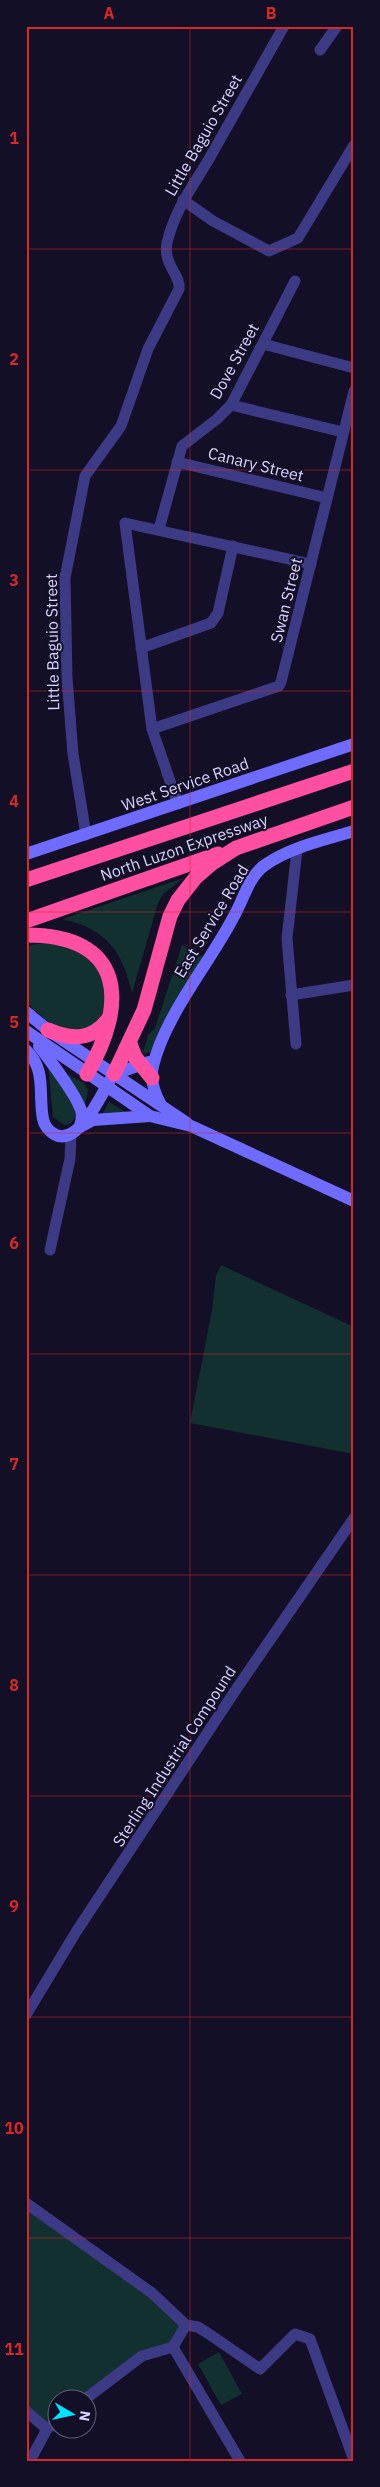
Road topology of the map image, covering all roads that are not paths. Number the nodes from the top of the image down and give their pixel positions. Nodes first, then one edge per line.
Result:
1 (284, 26) edge
2 (337, 26) edge
3 (320, 50) dead end
4 (354, 146) edge
5 (183, 200) junction
6 (295, 280) dead end
7 (263, 344) junction
8 (354, 368) edge
9 (354, 391) edge
10 (231, 405) junction
11 (343, 432) junction
12 (177, 462) junction
13 (327, 498) junction
14 (159, 529) junction
15 (233, 546) junction
16 (311, 564) junction
17 (141, 648) junction
18 (152, 729) junction
19 (354, 744) edge
20 (354, 771) edge
21 (178, 804) junction
22 (354, 807) edge
23 (354, 831) edge
24 (86, 835) junction
25 (236, 848) junction
26 (296, 850) junction
27 (26, 854) edge
28 (26, 880) edge
29 (26, 921) edge
30 (26, 935) edge
31 (354, 985) edge
32 (291, 995) junction
33 (26, 1012) edge
34 (111, 1015) junction
35 (48, 1030) junction
36 (29, 1034) edge
37 (130, 1044) junction
38 (296, 1044) dead end
39 (26, 1050) edge
40 (158, 1053) junction
41 (95, 1061) junction
42 (140, 1066) junction
43 (87, 1074) junction
44 (152, 1078) junction
45 (110, 1080) junction
46 (160, 1103) junction
47 (150, 1116) junction
48 (191, 1126) junction
49 (76, 1131) junction
50 (354, 1201) edge
51 (50, 1250) dead end
52 (354, 1518) edge
53 (26, 2015) edge
54 (26, 2203) edge
55 (186, 2325) junction
56 (173, 2347) junction
57 (97, 2390) edge
58 (26, 2411) edge
59 (47, 2429) joint
60 (354, 2460) edge
61 (30, 2461) edge
62 (240, 2461) edge

1 - 5 street, Little Baguio Street
2 - 3 street
4 - 5 street
5 - 24 street, Little Baguio Street
6 - 7 street, Dove Street
7 - 8 street
7 - 10 street, Dove Street
9 - 11 street, Swan Street
10 - 11 street
10 - 12 street, Dove Street
11 - 13 street, Swan Street
12 - 13 street, Canary Street
12 - 14 street, Dove Street
13 - 16 street, Swan Street
14 - 15 street
14 - 17 street
15 - 16 street
15 - 17 street
16 - 18 street, Swan Street
17 - 18 street
18 - 21 street
19 - 21 main road, West Service Road
20 - 28 highway, North Luzon Expressway
21 - 24 main road, West Service Road
22 - 25 highway, North Luzon Expressway
23 - 26 main road, East Service Road
24 - 27 main road, West Service Road
25 - 29 highway, North Luzon Expressway
25 - 37 highway
26 - 32 street
26 - 40 main road, East Service Road
30 - 34 highway
31 - 32 street
32 - 38 street
33 - 35 main road
34 - 35 highway
34 - 41 highway
35 - 41 main road
36 - 43 main road
36 - 49 main road
37 - 42 highway
37 - 45 highway
39 - 49 main road
40 - 42 main road
40 - 44 main road, East Service Road
41 - 43 highway
41 - 45 main road
42 - 44 highway
42 - 45 main road
43 - 45 main road
44 - 46 main road
45 - 46 main road
45 - 47 main road
45 - 49 main road
46 - 48 main road
47 - 48 main road
47 - 49 main road
48 - 50 main road
49 - 51 street
52 - 53 street, Sterling Industrial Compound
54 - 55 street
55 - 56 street
55 - 60 street
56 - 57 street
56 - 62 street
58 - 59 street
59 - 61 street

